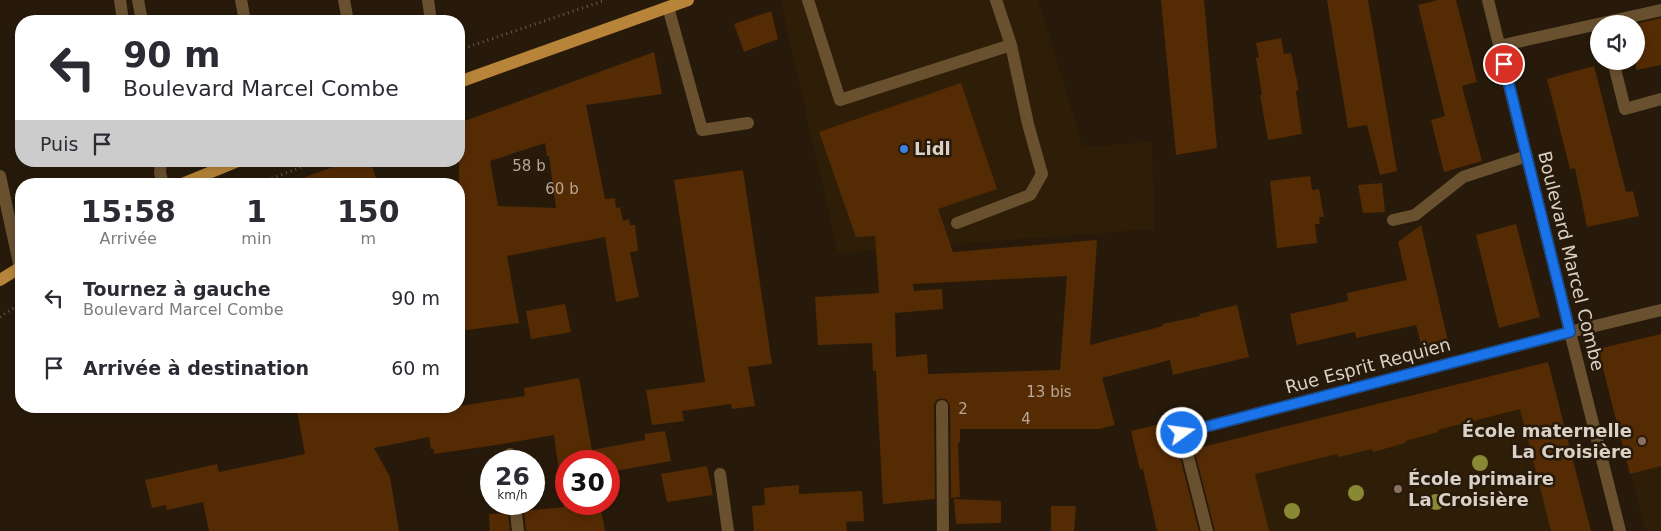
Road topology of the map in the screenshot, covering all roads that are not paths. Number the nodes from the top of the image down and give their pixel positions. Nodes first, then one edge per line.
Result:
1 (120, 0) edge
2 (138, 0) edge
3 (241, 0) edge
4 (344, 0) edge
5 (428, 0) edge
6 (688, 0) edge
7 (808, 0) edge
8 (996, 0) edge
9 (1488, 0) edge
10 (668, 7) junction
11 (1661, 10) edge
12 (122, 15) edge
13 (141, 15) edge
14 (243, 15) edge
15 (347, 15) edge
16 (430, 15) edge
17 (1639, 15) edge
18 (1590, 26) edge
19 (1011, 45) junction
20 (1499, 46) junction
21 (1615, 70) edge
22 (465, 80) edge
23 (1661, 99) edge
24 (748, 123) dead end
25 (1526, 156) junction
26 (223, 167) edge
27 (197, 178) edge
28 (1, 182) edge
29 (1393, 220) dead end
30 (957, 223) dead end
31 (15, 242) edge
32 (15, 271) edge
33 (0, 280) edge
34 (1661, 310) edge
35 (1570, 332) junction
36 (942, 406) dead end
37 (720, 474) dead end
38 (517, 515) edge
39 (518, 531) edge
40 (728, 531) edge
41 (943, 531) edge
42 (1207, 531) edge
43 (1620, 531) edge

1 - 12 street
2 - 13 street
3 - 14 street
4 - 15 street
5 - 16 street
6 - 10 main road
7 - 19 street
8 - 19 street
9 - 20 street, Boulevard Marcel Combe
10 - 22 main road
10 - 24 street
11 - 17 street
18 - 20 street
19 - 30 street
20 - 25 street, Boulevard Marcel Combe
21 - 23 street
25 - 29 street
25 - 35 street, Boulevard Marcel Combe
26 - 27 main road
28 - 31 street
32 - 33 main road
34 - 35 street, Rue Esprit Requien
35 - 42 street, Rue Esprit Requien
35 - 43 street, Boulevard Marcel Combe
36 - 41 street
37 - 40 street
38 - 39 street

